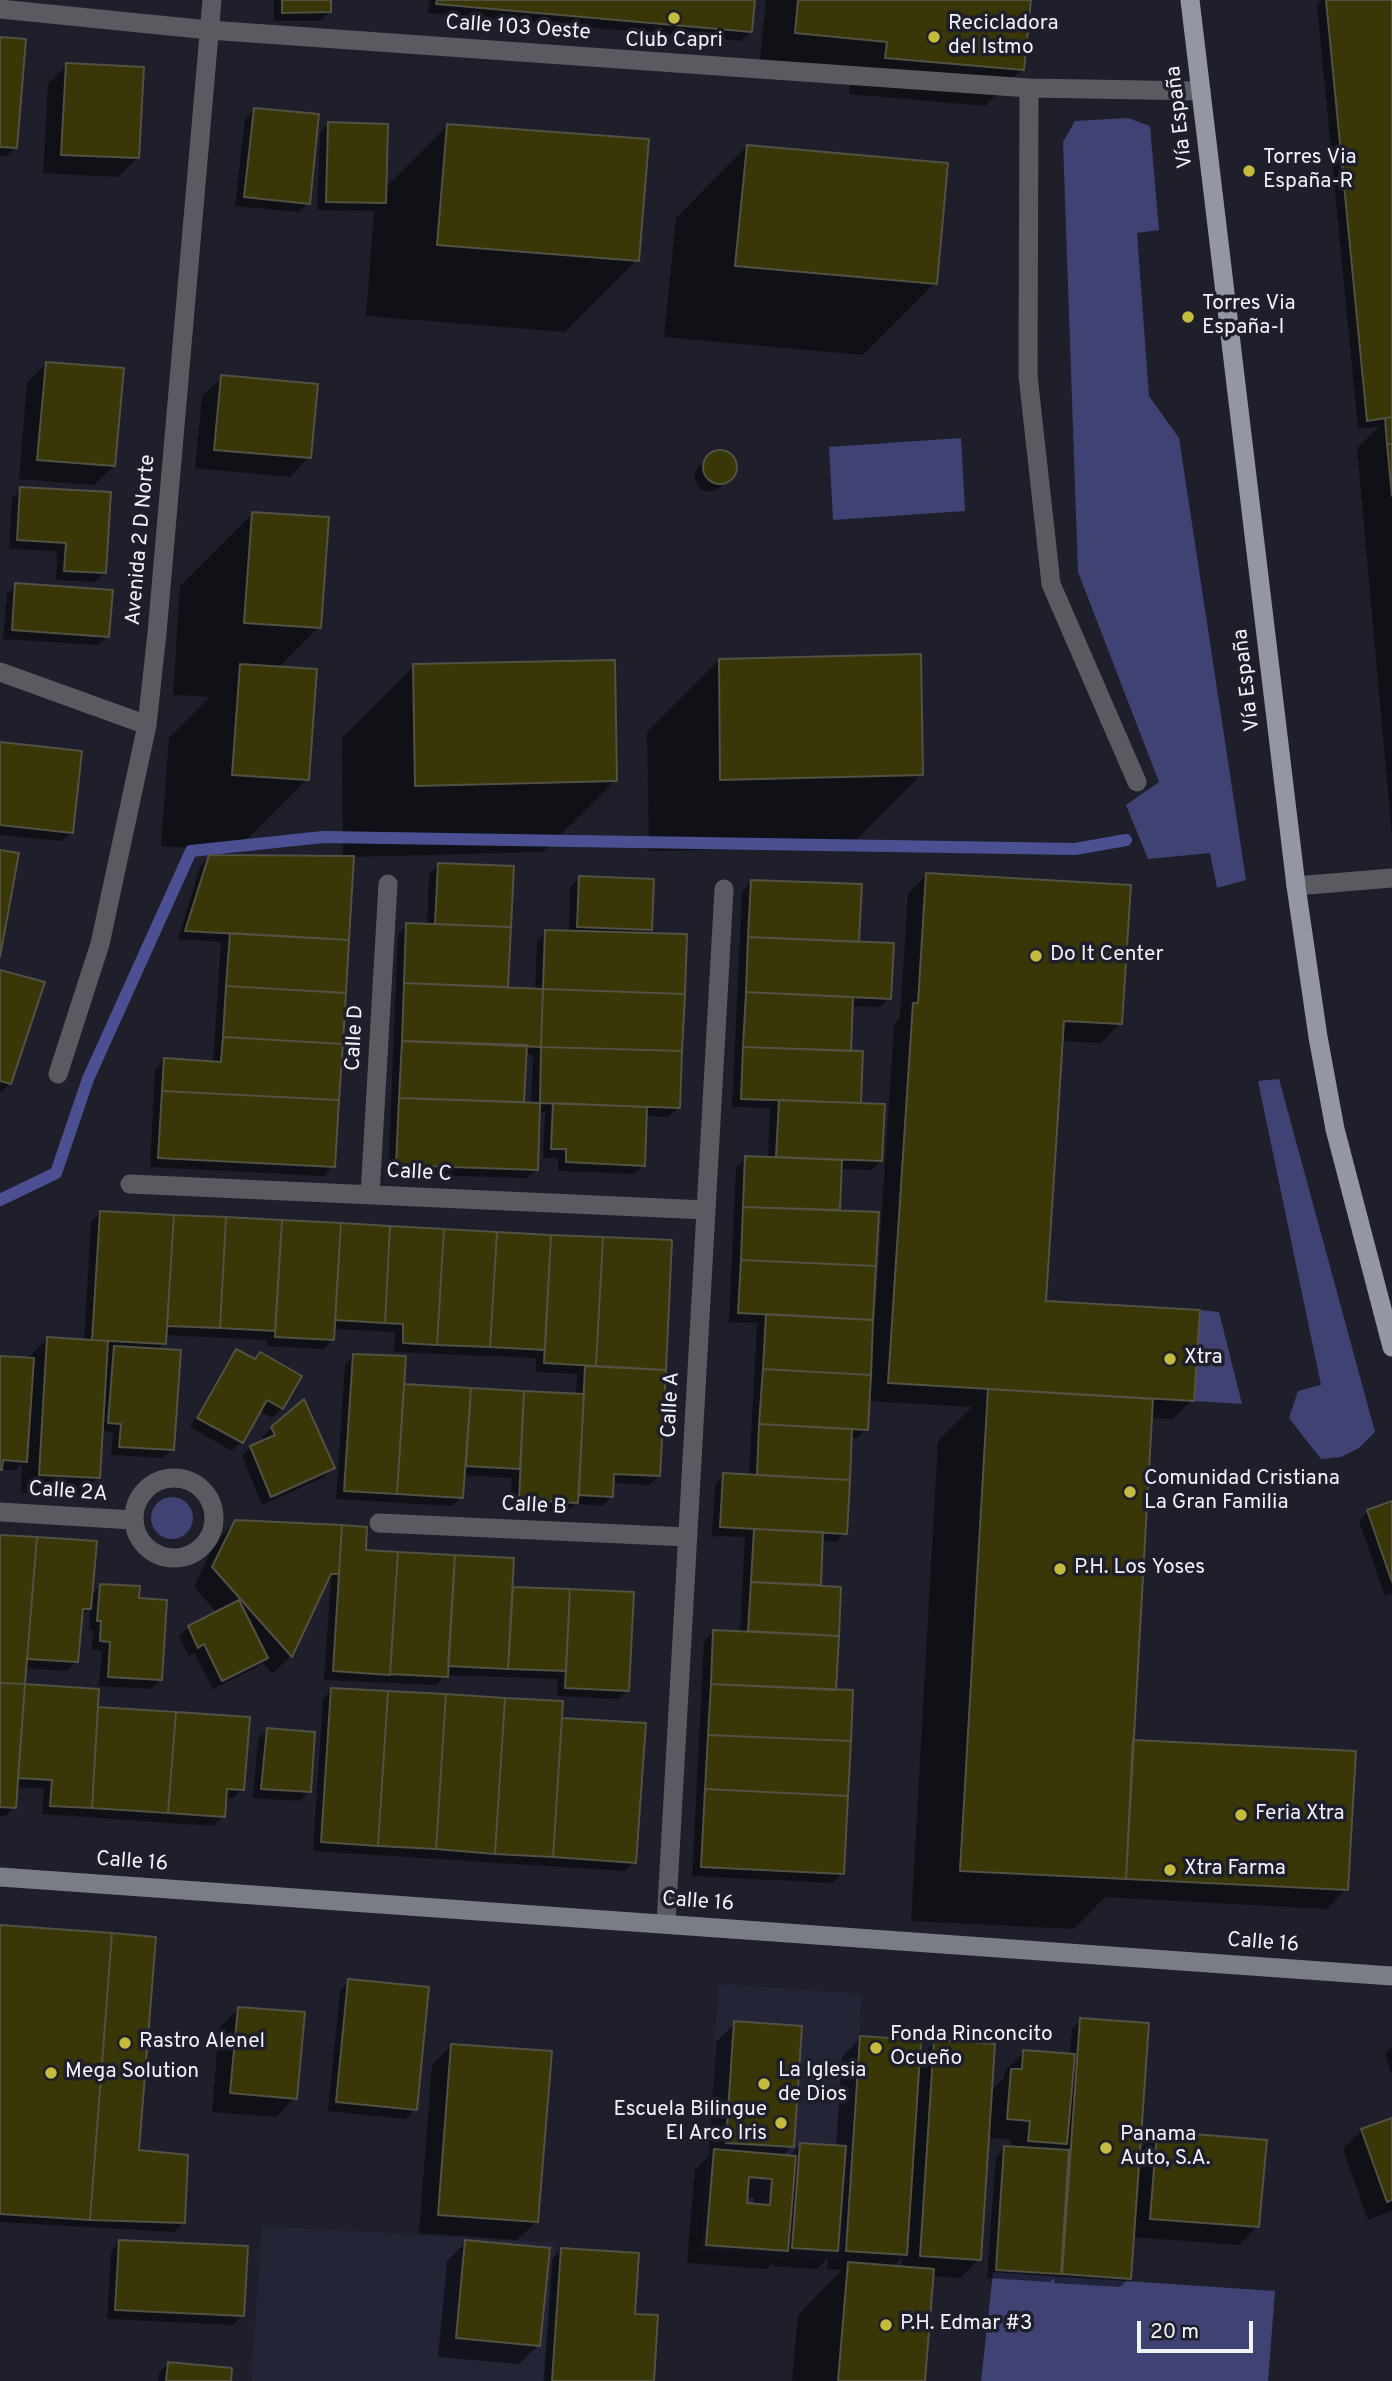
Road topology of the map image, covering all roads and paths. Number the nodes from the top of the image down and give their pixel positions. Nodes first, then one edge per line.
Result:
1 (212, 0) edge
2 (1190, 0) edge
3 (0, 9) edge
4 (209, 30) junction
5 (1028, 88) junction
6 (1201, 91) junction
7 (0, 672) edge
8 (147, 725) junction
9 (1137, 782) dead end
10 (1392, 878) edge
11 (388, 884) dead end
12 (1296, 886) junction
13 (724, 889) dead end
14 (58, 1074) dead end
15 (130, 1184) dead end
16 (370, 1195) junction
17 (706, 1210) junction
18 (1392, 1347) edge
19 (0, 1512) edge
20 (133, 1520) junction
21 (379, 1523) dead end
22 (688, 1537) junction
23 (0, 1877) edge
24 (666, 1924) junction
25 (1392, 1976) edge

1 - 4 street, Avenida 2 D Norte
2 - 6 main road, Vía España
3 - 4 street, Calle 103 Oeste
4 - 5 street, Calle 103 Oeste
4 - 8 street, Avenida 2 D Norte
5 - 6 street, Calle 103 Oeste
5 - 9 street
6 - 12 main road, Vía España
7 - 8 street
8 - 14 street, Avenida 2 D Norte
10 - 12 street
11 - 16 street, Calle D
12 - 18 main road, Vía España
13 - 17 street, Calle A
15 - 16 street, Calle C
16 - 17 street, Calle C
17 - 22 street, Calle A
19 - 20 street, Calle 2A
20 - 20 street
21 - 22 street, Calle B
22 - 24 street, Calle A
23 - 24 main road, Calle 16
24 - 25 main road, Calle 16

